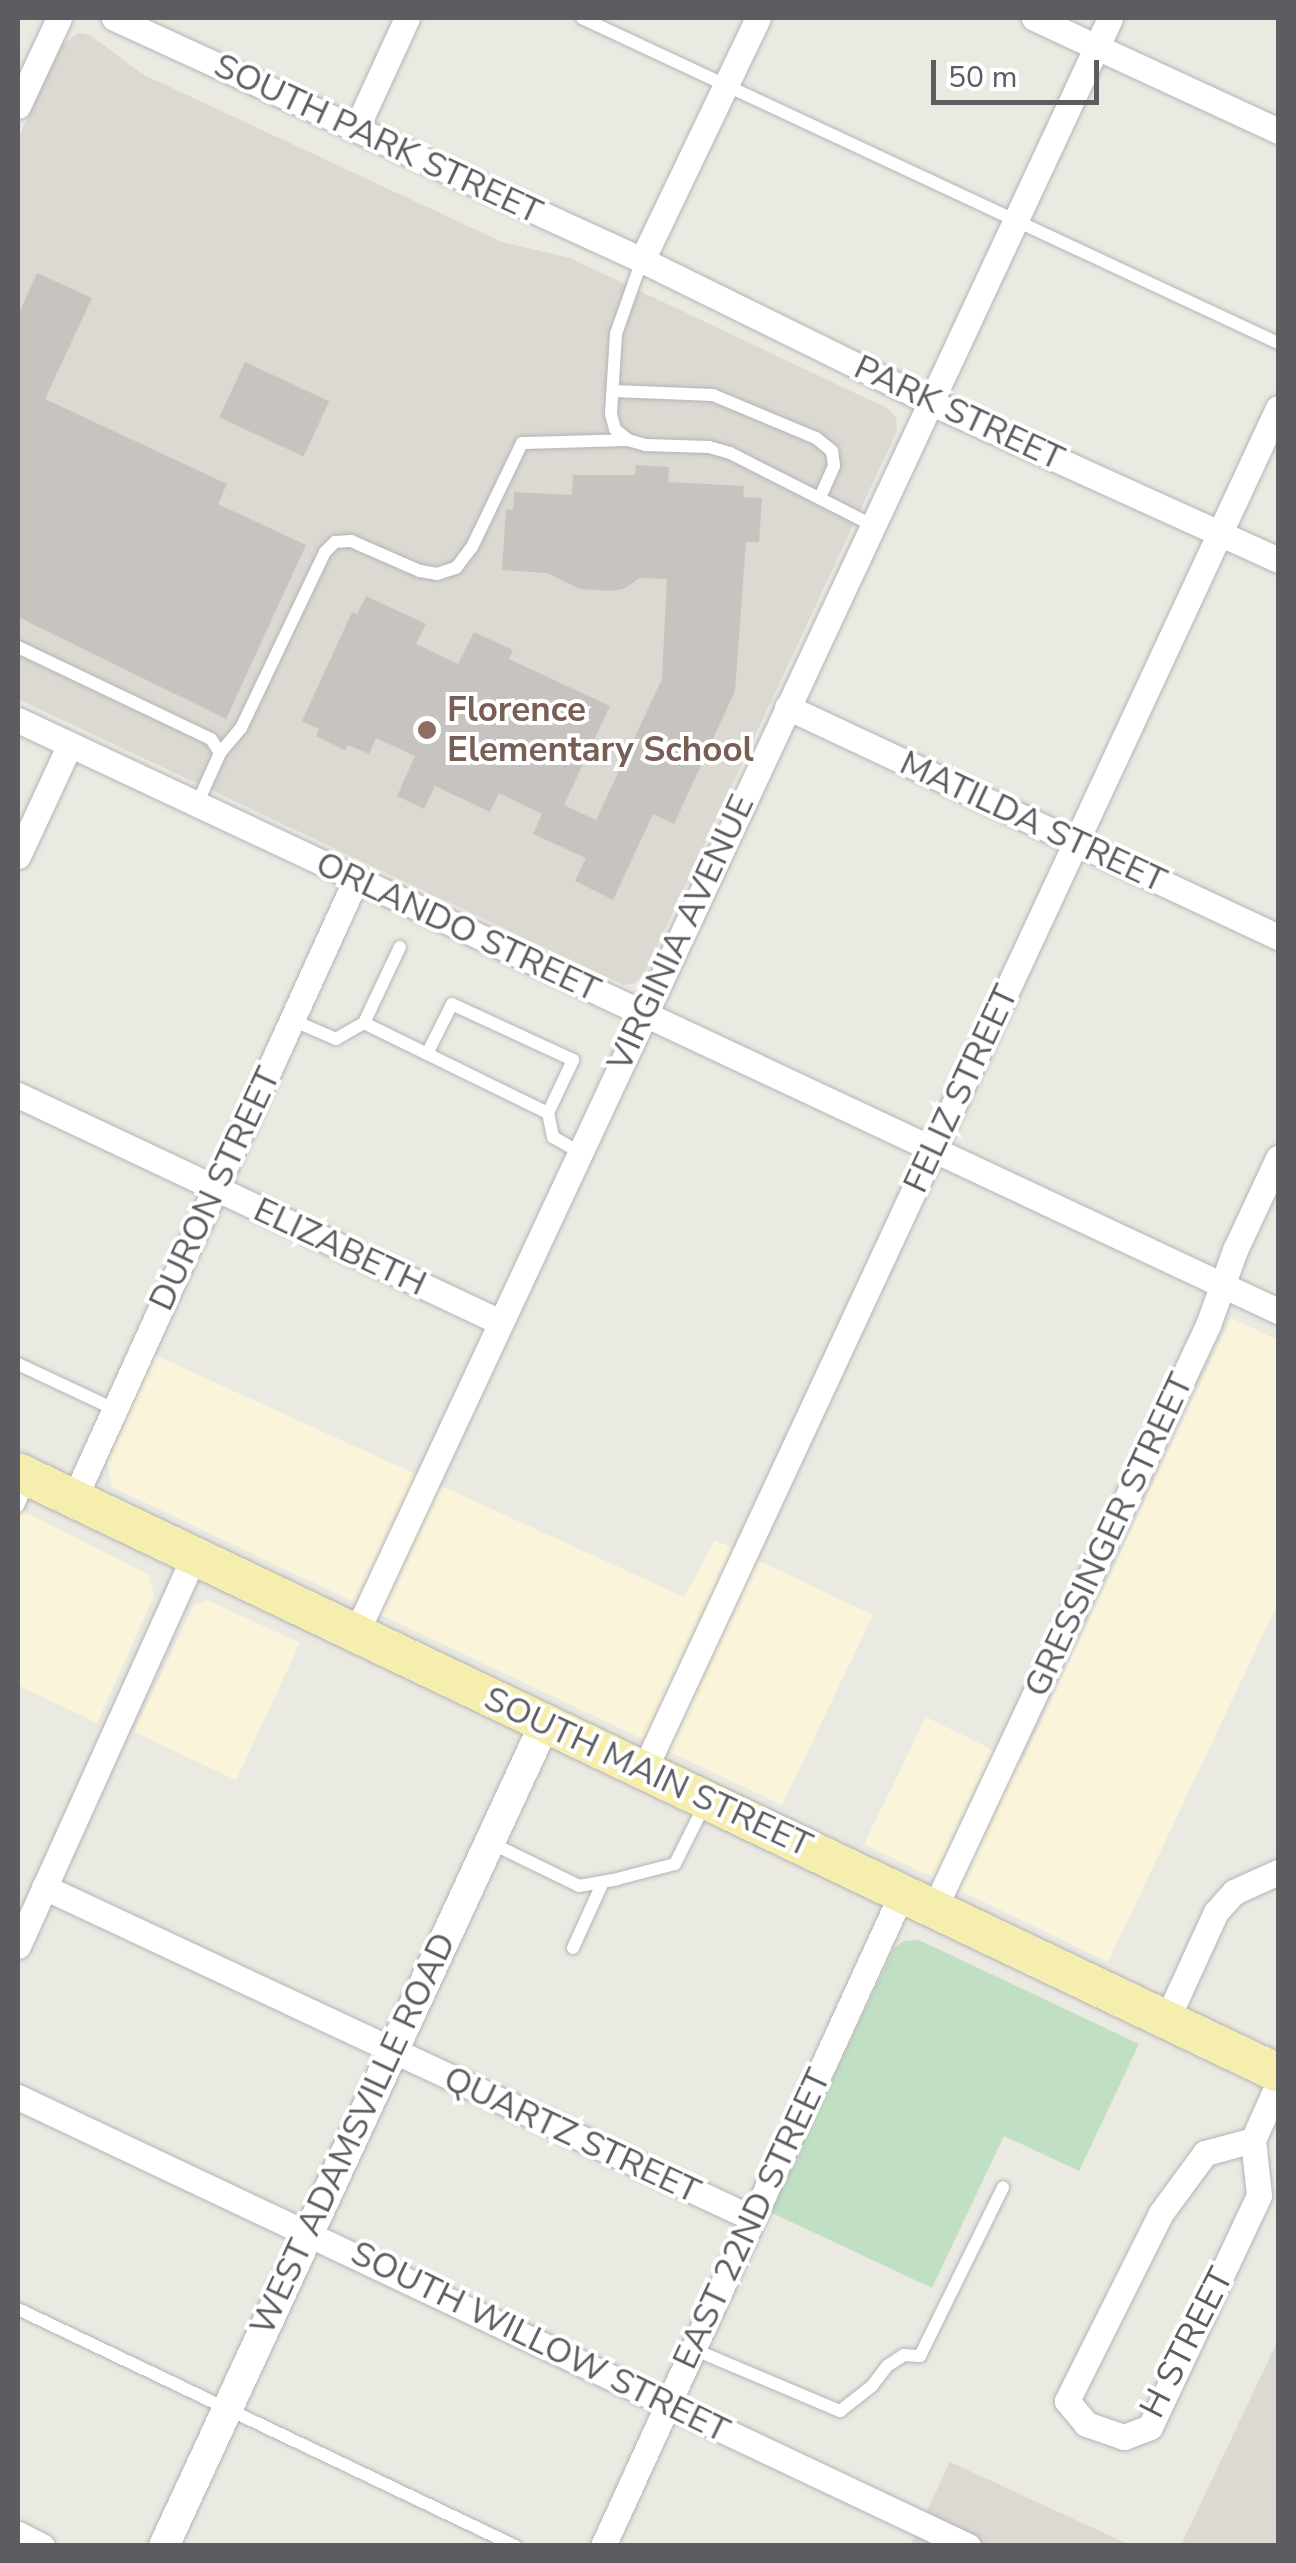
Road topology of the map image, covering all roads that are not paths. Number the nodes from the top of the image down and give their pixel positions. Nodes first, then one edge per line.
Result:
1 (59, 18) edge
2 (114, 18) edge
3 (407, 18) edge
4 (582, 18) edge
5 (758, 18) edge
6 (1034, 18) edge
7 (1110, 18) edge
8 (1097, 46) junction
9 (726, 86) junction
10 (18, 106) edge
11 (356, 129) junction
12 (1278, 132) edge
13 (1014, 222) junction
14 (642, 260) junction
15 (1278, 342) edge
16 (613, 391) junction
17 (930, 402) junction
18 (1278, 408) edge
19 (628, 440) junction
20 (820, 498) junction
21 (872, 525) junction
22 (1220, 532) junction
23 (1278, 560) edge
24 (18, 647) edge
25 (787, 706) junction
26 (18, 720) edge
27 (70, 744) junction
28 (220, 753) junction
29 (197, 804) junction
30 (1076, 842) junction
31 (18, 856) edge
32 (356, 879) junction
33 (1278, 937) edge
34 (400, 946) dead end
35 (643, 1014) junction
36 (292, 1020) junction
37 (364, 1023) junction
38 (427, 1054) junction
39 (18, 1096) edge
40 (548, 1113) junction
41 (933, 1150) junction
42 (579, 1152) junction
43 (1278, 1158) edge
44 (215, 1188) junction
45 (1223, 1285) junction
46 (1278, 1311) edge
47 (500, 1322) junction
48 (18, 1364) edge
49 (114, 1409) junction
50 (22, 1485) edge
51 (74, 1499) junction
52 (194, 1556) junction
53 (356, 1633) junction
54 (546, 1724) junction
55 (644, 1770) junction
56 (706, 1800) junction
57 (489, 1842) junction
58 (1278, 1872) edge
59 (603, 1882) junction
60 (44, 1887) junction
61 (918, 1901) junction
62 (18, 1946) edge
63 (574, 1948) dead end
64 (1166, 2021) junction
65 (391, 2051) junction
66 (1278, 2073) edge
67 (1278, 2084) edge
68 (18, 2096) edge
69 (1253, 2140) junction
70 (1003, 2188) dead end
71 (752, 2218) junction
72 (306, 2230) junction
73 (18, 2309) edge
74 (693, 2349) junction
75 (668, 2404) junction
76 (224, 2410) junction
77 (18, 2534) edge
78 (954, 2542) edge
79 (42, 2546) edge
80 (164, 2546) edge
81 (515, 2546) edge
82 (602, 2546) edge

1 - 10 street
2 - 11 street, SOUTH PARK STREET
3 - 11 street
4 - 9 lane
5 - 9 street
6 - 8 street
7 - 8 street, VIRGINIA AVENUE
8 - 12 street
8 - 13 street, VIRGINIA AVENUE
9 - 13 lane
9 - 14 street
11 - 14 street, SOUTH PARK STREET
13 - 15 lane
13 - 17 street, VIRGINIA AVENUE
14 - 16 lane
14 - 17 street, PARK STREET
16 - 19 lane
16 - 20 lane
17 - 21 street, VIRGINIA AVENUE
17 - 22 street, PARK STREET
18 - 22 street, FELIZ STREET
19 - 20 lane
19 - 28 lane
20 - 21 lane
21 - 25 street, VIRGINIA AVENUE
22 - 23 street, PARK STREET
22 - 30 street, FELIZ STREET
24 - 28 lane
25 - 30 street, MATILDA STREET
25 - 35 street, VIRGINIA AVENUE
26 - 27 street, ORLANDO STREET
27 - 29 street, ORLANDO STREET
27 - 31 street
28 - 29 lane
29 - 32 street, ORLANDO STREET
30 - 33 street, MATILDA STREET
30 - 41 street, FELIZ STREET
32 - 35 street, ORLANDO STREET
32 - 36 street, DURON STREET
34 - 37 lane
35 - 41 street, ORLANDO STREET
35 - 42 street, VIRGINIA AVENUE
36 - 37 lane
36 - 44 street, DURON STREET
37 - 38 lane
38 - 40 lane
38 - 40 lane
39 - 44 street, ELIZABETH
40 - 42 lane
41 - 45 street, ORLANDO STREET
41 - 55 street, FELIZ STREET
42 - 47 street, VIRGINIA AVENUE
43 - 45 street, GRESSINGER STREET
44 - 47 street, ELIZABETH
44 - 49 street, DURON STREET
45 - 46 street, ORLANDO STREET
45 - 61 street, GRESSINGER STREET
47 - 53 street, VIRGINIA AVENUE
48 - 49 lane
49 - 51 street, DURON STREET
50 - 51 main road, SOUTH MAIN STREET
51 - 52 main road, SOUTH MAIN STREET
52 - 53 main road, SOUTH MAIN STREET
52 - 60 street
53 - 54 main road, SOUTH MAIN STREET
54 - 55 main road, SOUTH MAIN STREET
54 - 57 street, WEST ADAMSVILLE ROAD
55 - 56 main road, SOUTH MAIN STREET
56 - 59 lane
56 - 61 main road, SOUTH MAIN STREET
57 - 59 lane
57 - 65 street, WEST ADAMSVILLE ROAD
58 - 64 street
59 - 63 lane
60 - 62 street
60 - 65 street, QUARTZ STREET
61 - 64 main road, SOUTH MAIN STREET
61 - 71 street, EAST 22ND STREET
64 - 66 main road, SOUTH MAIN STREET
65 - 71 street, QUARTZ STREET
65 - 72 street, WEST ADAMSVILLE ROAD
67 - 69 street
68 - 72 street, SOUTH WILLOW STREET
69 - 69 street, H STREET
70 - 74 lane
71 - 74 street, EAST 22ND STREET
72 - 75 street, SOUTH WILLOW STREET
72 - 76 street, WEST ADAMSVILLE ROAD
73 - 76 lane
74 - 75 street, EAST 22ND STREET
75 - 78 street, SOUTH WILLOW STREET
75 - 82 street, EAST 22ND STREET
76 - 80 street, WEST ADAMSVILLE ROAD
76 - 81 lane
77 - 79 street

